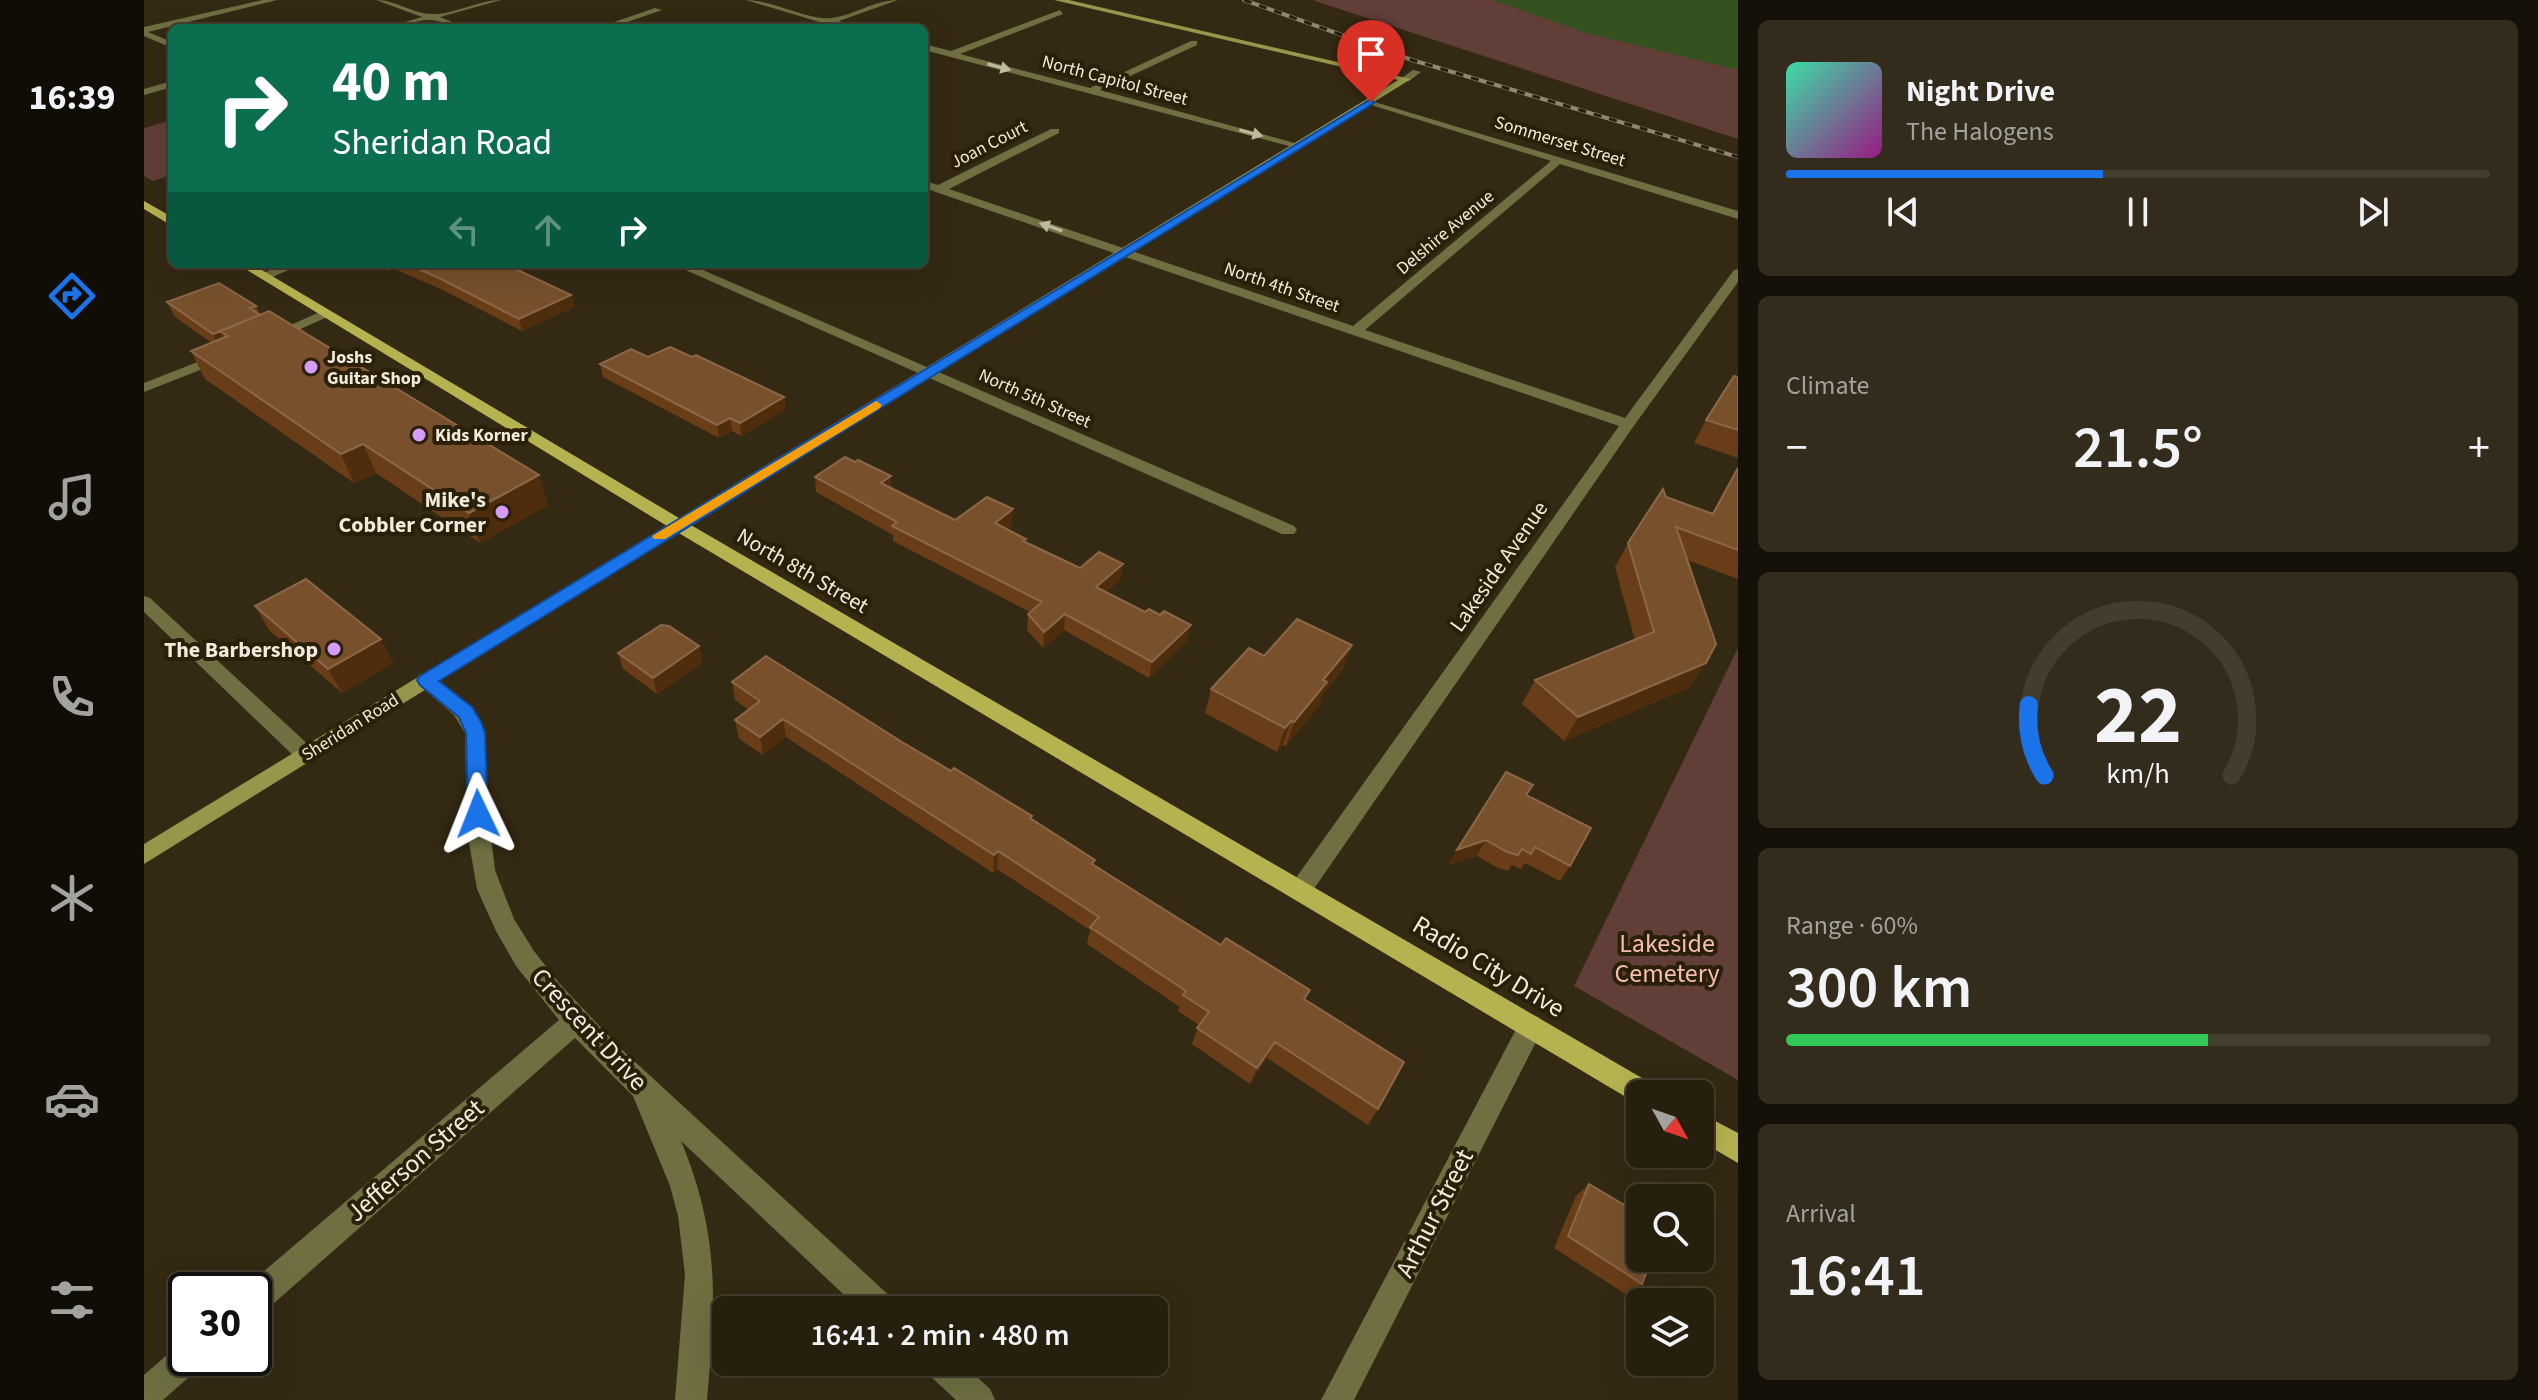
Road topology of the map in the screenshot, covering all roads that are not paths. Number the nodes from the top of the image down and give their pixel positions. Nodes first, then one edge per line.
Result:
1 (273, 0) edge
2 (380, 0) edge
3 (497, 0) edge
4 (750, 0) edge
5 (894, 0) edge
6 (1058, 0) edge
7 (1128, 5) dead end
8 (658, 10) dead end
9 (1060, 12) dead end
10 (431, 17) junction
11 (829, 22) junction
12 (176, 24) edge
13 (404, 24) edge
14 (451, 24) edge
15 (614, 24) edge
16 (837, 24) edge
17 (168, 26) edge
18 (144, 32) edge
19 (1217, 36) junction
20 (168, 43) edge
21 (1194, 43) dead end
22 (928, 48) edge
23 (952, 54) junction
24 (168, 85) edge
25 (1090, 91) junction
26 (144, 92) edge
27 (1371, 102) junction
28 (1055, 131) dead end
29 (1297, 145) junction
30 (1558, 160) junction
31 (928, 185) edge
32 (939, 189) junction
33 (144, 204) edge
34 (1738, 215) edge
35 (168, 219) edge
36 (1125, 252) junction
37 (250, 268) edge
38 (285, 268) edge
39 (687, 268) edge
40 (1738, 273) edge
41 (263, 276) junction
42 (327, 314) junction
43 (1355, 331) junction
44 (263, 340) edge
45 (236, 350) edge
46 (928, 373) junction
47 (144, 388) edge
48 (1628, 424) junction
49 (678, 525) junction
50 (1288, 530) dead end
51 (144, 602) edge
52 (426, 680) junction
53 (306, 755) junction
54 (144, 855) edge
55 (1301, 889) junction
56 (577, 1020) junction
57 (1531, 1026) junction
58 (632, 1077) junction
59 (1626, 1083) edge
60 (1714, 1134) edge
61 (1738, 1149) edge
62 (272, 1284) edge
63 (867, 1296) edge
64 (168, 1375) edge
65 (953, 1376) edge
66 (144, 1396) edge
67 (691, 1400) edge
68 (979, 1400) edge
69 (1337, 1400) edge

1 - 12 street
2 - 10 street
3 - 10 street
4 - 11 street
5 - 11 street
6 - 19 main road
7 - 19 main road
8 - 15 street
9 - 23 street
10 - 13 street
10 - 14 street
11 - 16 street
17 - 18 street
18 - 20 street
19 - 27 main road, Sheridan Road
21 - 25 street
22 - 23 street, North Capitol Street
23 -> 25 street, North Capitol Street
24 - 26 street
25 -> 29 street, North Capitol Street
27 - 29 main road, Sheridan Road
27 - 30 street, Sommerset Street
28 - 32 street, Joan Court
29 - 36 main road, Sheridan Road
30 - 34 street, Sommerset Street
30 - 43 street, Delshire Avenue
31 - 32 street, North 4th Street
36 -> 32 street, North 4th Street
33 - 35 main road
36 - 43 street, North 4th Street
36 - 46 main road, Sheridan Road
37 - 41 main road, North 8th Street
38 - 41 street
39 - 46 street, North 5th Street
40 - 48 street, Lakeside Avenue
41 - 42 main road, North 8th Street
42 - 44 street
42 - 49 main road, North 8th Street
43 - 48 street, North 4th Street
45 - 47 street
46 - 49 main road, Sheridan Road
46 - 50 street, North 5th Street
48 - 55 street, Lakeside Avenue
49 - 52 main road, Sheridan Road
49 - 55 main road, North 8th Street
51 - 53 street
52 - 53 main road, Sheridan Road
52 - 56 street, Crescent Drive
53 - 54 main road, Sheridan Road
55 - 57 main road, Radio City Drive
56 - 58 street, Crescent Drive
56 - 62 street, Jefferson Street
57 - 59 main road, Radio City Drive
57 - 69 street, Arthur Street
58 - 63 street, Crescent Drive
58 - 67 street
60 - 61 main road
64 - 66 street
65 - 68 street

